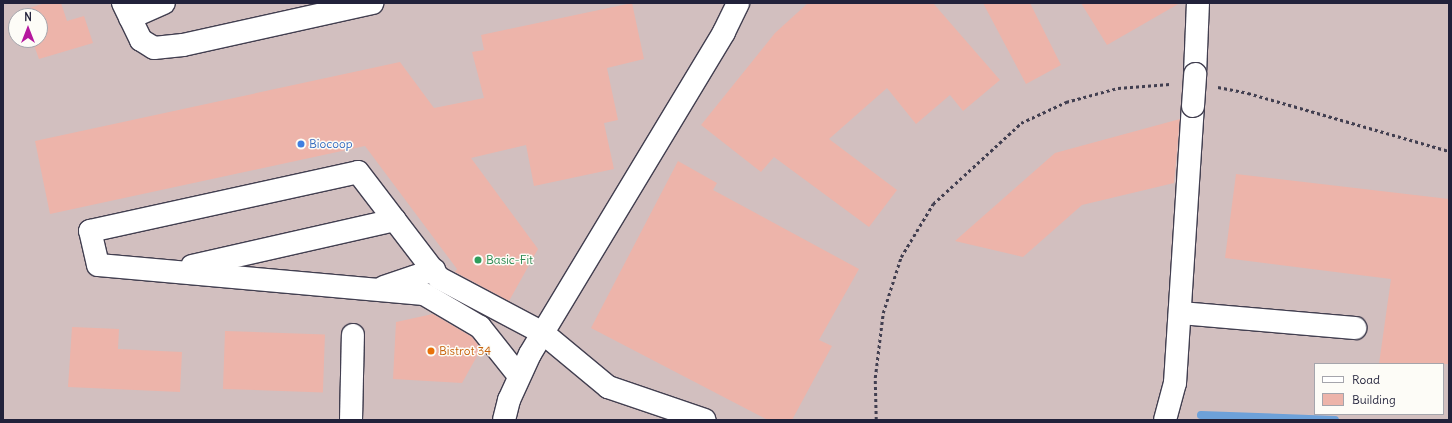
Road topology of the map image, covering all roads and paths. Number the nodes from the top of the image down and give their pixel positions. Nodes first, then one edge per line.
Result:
1 (164, 3) edge
2 (738, 3) edge
3 (1198, 3) edge
4 (366, 4) edge
5 (127, 11) edge
6 (1204, 80) junction
7 (1172, 84) dead end
8 (1449, 151) edge
9 (395, 220) junction
10 (96, 258) junction
11 (434, 270) junction
12 (375, 289) junction
13 (1180, 313) junction
14 (1355, 328) dead end
15 (543, 333) junction
16 (353, 335) dead end
17 (520, 376) junction
18 (351, 420) edge
19 (504, 420) edge
20 (705, 420) edge
21 (876, 420) edge
22 (1165, 420) edge

1 - 5 street
2 - 15 street
3 - 6 street
4 - 5 street
6 - 8 path
6 - 13 street, bridge
7 - 21 path
9 - 10 street
9 - 10 street
9 - 11 street
10 - 12 street
11 - 12 street
11 - 15 street
12 - 17 street
13 - 14 street
13 - 22 street
15 - 17 street
15 - 20 street
16 - 18 street
17 - 19 street

